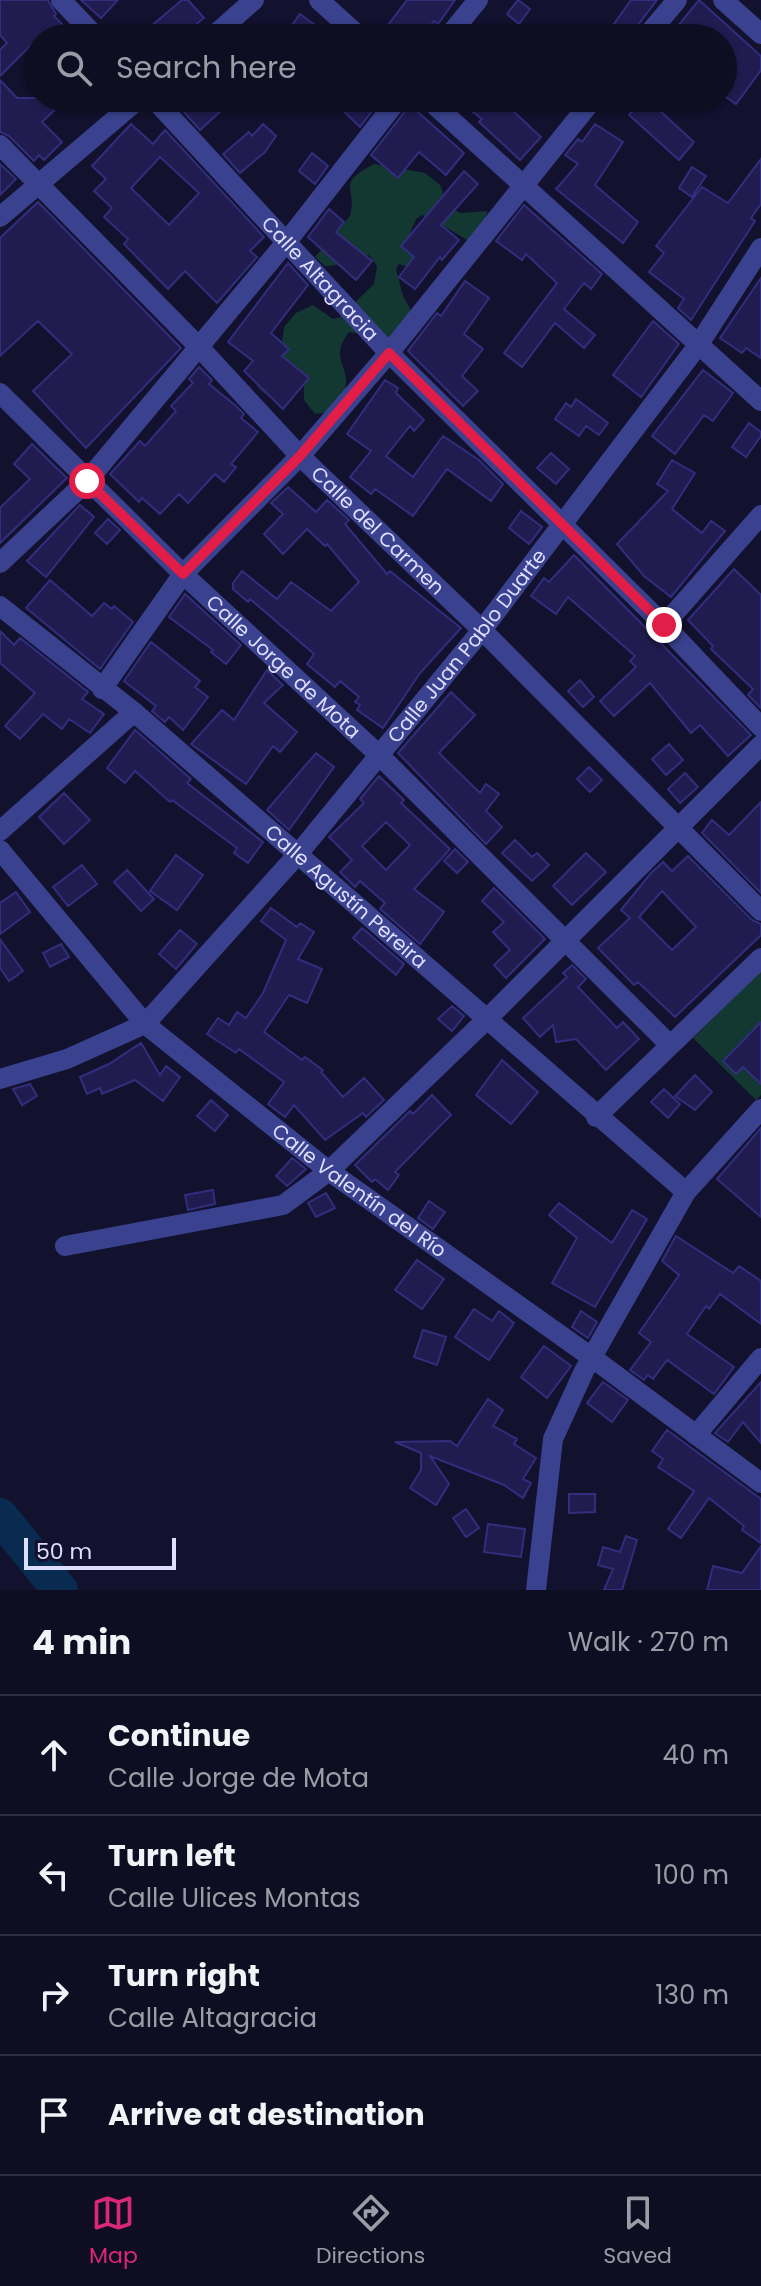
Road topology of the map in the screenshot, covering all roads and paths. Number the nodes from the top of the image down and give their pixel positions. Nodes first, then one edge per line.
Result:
1 (61, 0) edge
2 (254, 0) edge
3 (319, 0) edge
4 (478, 0) edge
5 (677, 0) edge
6 (723, 0) edge
7 (84, 24) edge
8 (227, 24) edge
9 (346, 24) edge
10 (458, 24) edge
11 (657, 24) edge
12 (761, 34) edge
13 (123, 112) edge
14 (166, 112) edge
15 (388, 112) edge
16 (442, 112) edge
17 (582, 112) edge
18 (0, 145) edge
19 (37, 183) junction
20 (521, 186) junction
21 (0, 217) edge
22 (288, 240) junction
23 (761, 248) edge
24 (699, 344) junction
25 (199, 347) junction
26 (389, 353) junction
27 (0, 393) edge
28 (761, 401) edge
29 (300, 456) junction
30 (87, 481) junction
31 (761, 515) edge
32 (561, 527) junction
33 (0, 563) edge
34 (183, 574) junction
35 (0, 606) edge
36 (664, 625) junction
37 (482, 630) junction
38 (102, 689) junction
39 (134, 712) junction
40 (761, 727) edge
41 (761, 745) edge
42 (378, 754) junction
43 (678, 829) junction
44 (0, 831) edge
45 (0, 850) edge
46 (298, 854) junction
47 (761, 911) edge
48 (567, 939) junction
49 (761, 958) edge
50 (489, 1017) junction
51 (145, 1024) junction
52 (670, 1045) junction
53 (0, 1079) edge
54 (596, 1117) junction
55 (758, 1117) edge
56 (329, 1171) junction
57 (686, 1192) junction
58 (65, 1246) dead end
59 (761, 1358) edge
60 (594, 1359) junction
61 (696, 1435) junction
62 (761, 1483) edge
63 (536, 1590) edge

1 - 7 street
2 - 8 street
3 - 9 street
4 - 10 street
5 - 11 street
6 - 12 street
13 - 19 street
14 - 22 street, Calle Altagracia
15 - 22 street
16 - 20 street
17 - 20 street
18 - 19 street, Calle del Carmen
19 - 21 street
19 - 25 street, Calle del Carmen
20 - 24 street
20 - 26 street
22 - 25 street
22 - 26 street, Calle Altagracia
23 - 24 street, Calle Juan Pablo Duarte
24 - 28 street
24 - 32 street, Calle Juan Pablo Duarte
25 - 29 street, Calle del Carmen
25 - 30 street
26 - 29 street
26 - 32 street, Calle Altagracia
27 - 30 street, Calle Jorge de Mota
29 - 34 street
29 - 37 street, Calle del Carmen
30 - 33 street
30 - 34 street, Calle Jorge de Mota
31 - 36 street
32 - 36 street, Calle Altagracia
32 - 37 street, Calle Juan Pablo Duarte
34 - 38 street
34 - 42 street, Calle Jorge de Mota
35 - 38 street, Calle Agustín Pereira
36 - 40 street, Calle Altagracia
37 - 42 street, Calle Juan Pablo Duarte
37 - 43 street, Calle del Carmen
38 - 39 street, Calle Agustín Pereira
39 - 44 street
39 - 46 street, Calle Agustín Pereira
41 - 43 street
42 - 46 street, Calle Juan Pablo Duarte
42 - 48 street, Calle Jorge de Mota
43 - 47 street, Calle del Carmen
43 - 48 street
45 - 51 street, Calle Valentín del Río
46 - 50 street, Calle Agustín Pereira
46 - 51 street, Calle Juan Pablo Duarte
48 - 50 street
48 - 52 street, Calle Jorge de Mota
49 - 52 street
50 - 54 street, Calle Agustín Pereira
50 - 56 street
51 - 53 street
51 - 56 street, Calle Valentín del Río
52 - 54 street
54 - 57 street, Calle Agustín Pereira
55 - 57 street
56 - 58 street
56 - 60 street, Calle Valentín del Río
57 - 60 street
59 - 61 street
60 - 61 street, Calle Valentín del Río
60 - 63 street
61 - 62 street, Calle Valentín del Río

